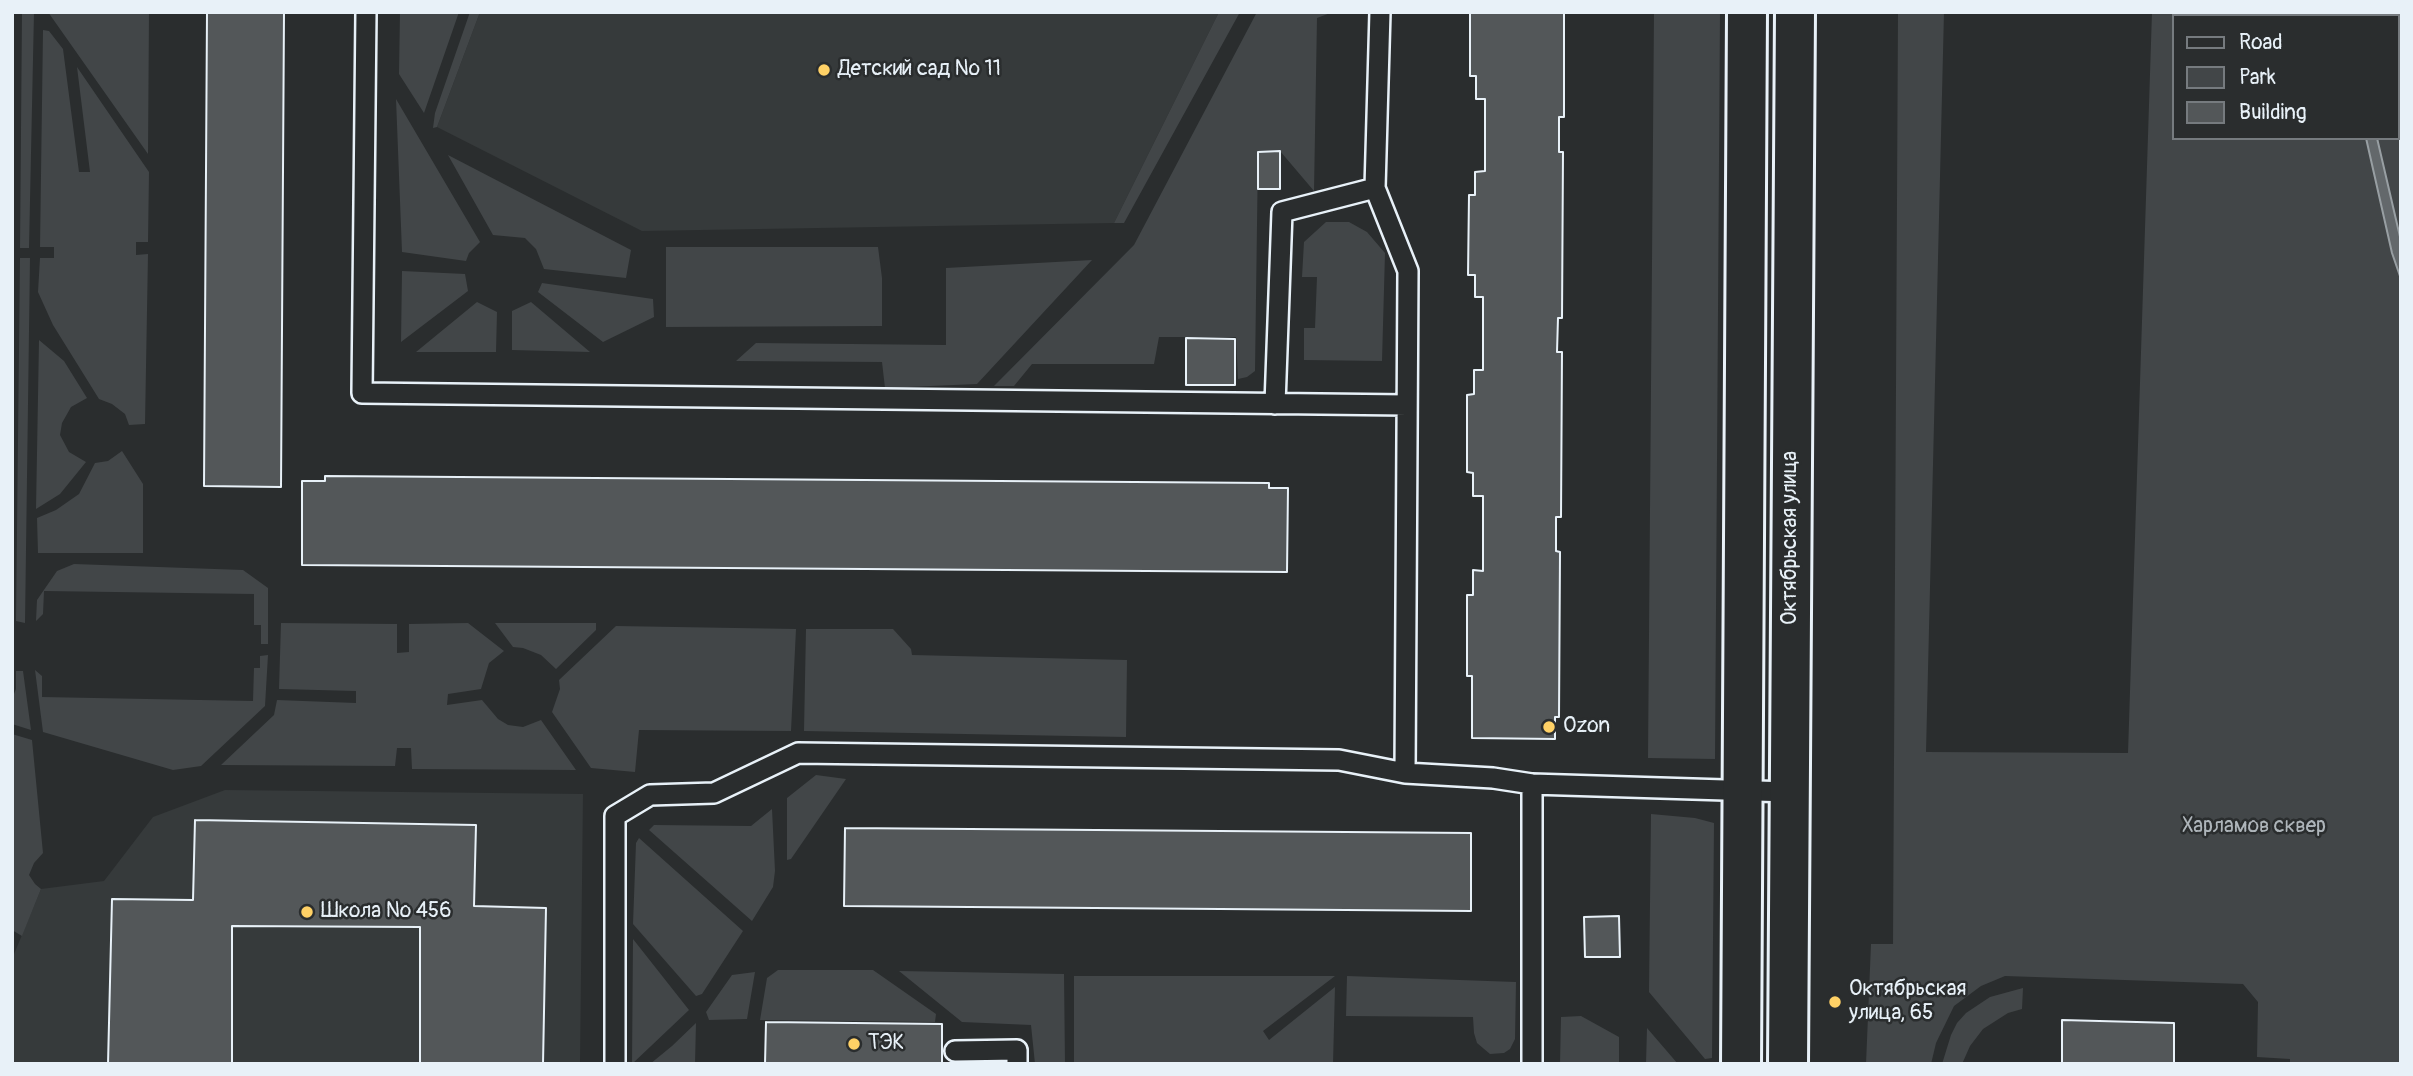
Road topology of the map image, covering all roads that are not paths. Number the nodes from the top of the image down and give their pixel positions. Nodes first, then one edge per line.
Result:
1 (366, 12) edge
2 (1380, 12) edge
3 (1747, 12) edge
4 (1795, 12) edge
5 (1375, 188) junction
6 (1275, 404) junction
7 (1407, 405) junction
8 (1405, 772) junction
9 (1532, 784) junction
10 (1742, 790) junction
11 (1789, 792) junction
12 (955, 1051) dead end
13 (615, 1064) edge
14 (1017, 1064) edge
15 (1532, 1064) edge
16 (1741, 1064) edge
17 (1788, 1064) edge

1 - 6 lane
2 - 5 lane
3 - 10 street
4 - 11 street, Октябрьская улица
5 - 6 lane
5 - 7 lane
6 - 7 lane
7 - 8 lane
8 - 9 lane
8 - 13 lane
9 - 10 lane
9 - 15 lane
10 - 11 lane
10 - 16 street
11 - 17 street, Октябрьская улица
12 - 14 lane

